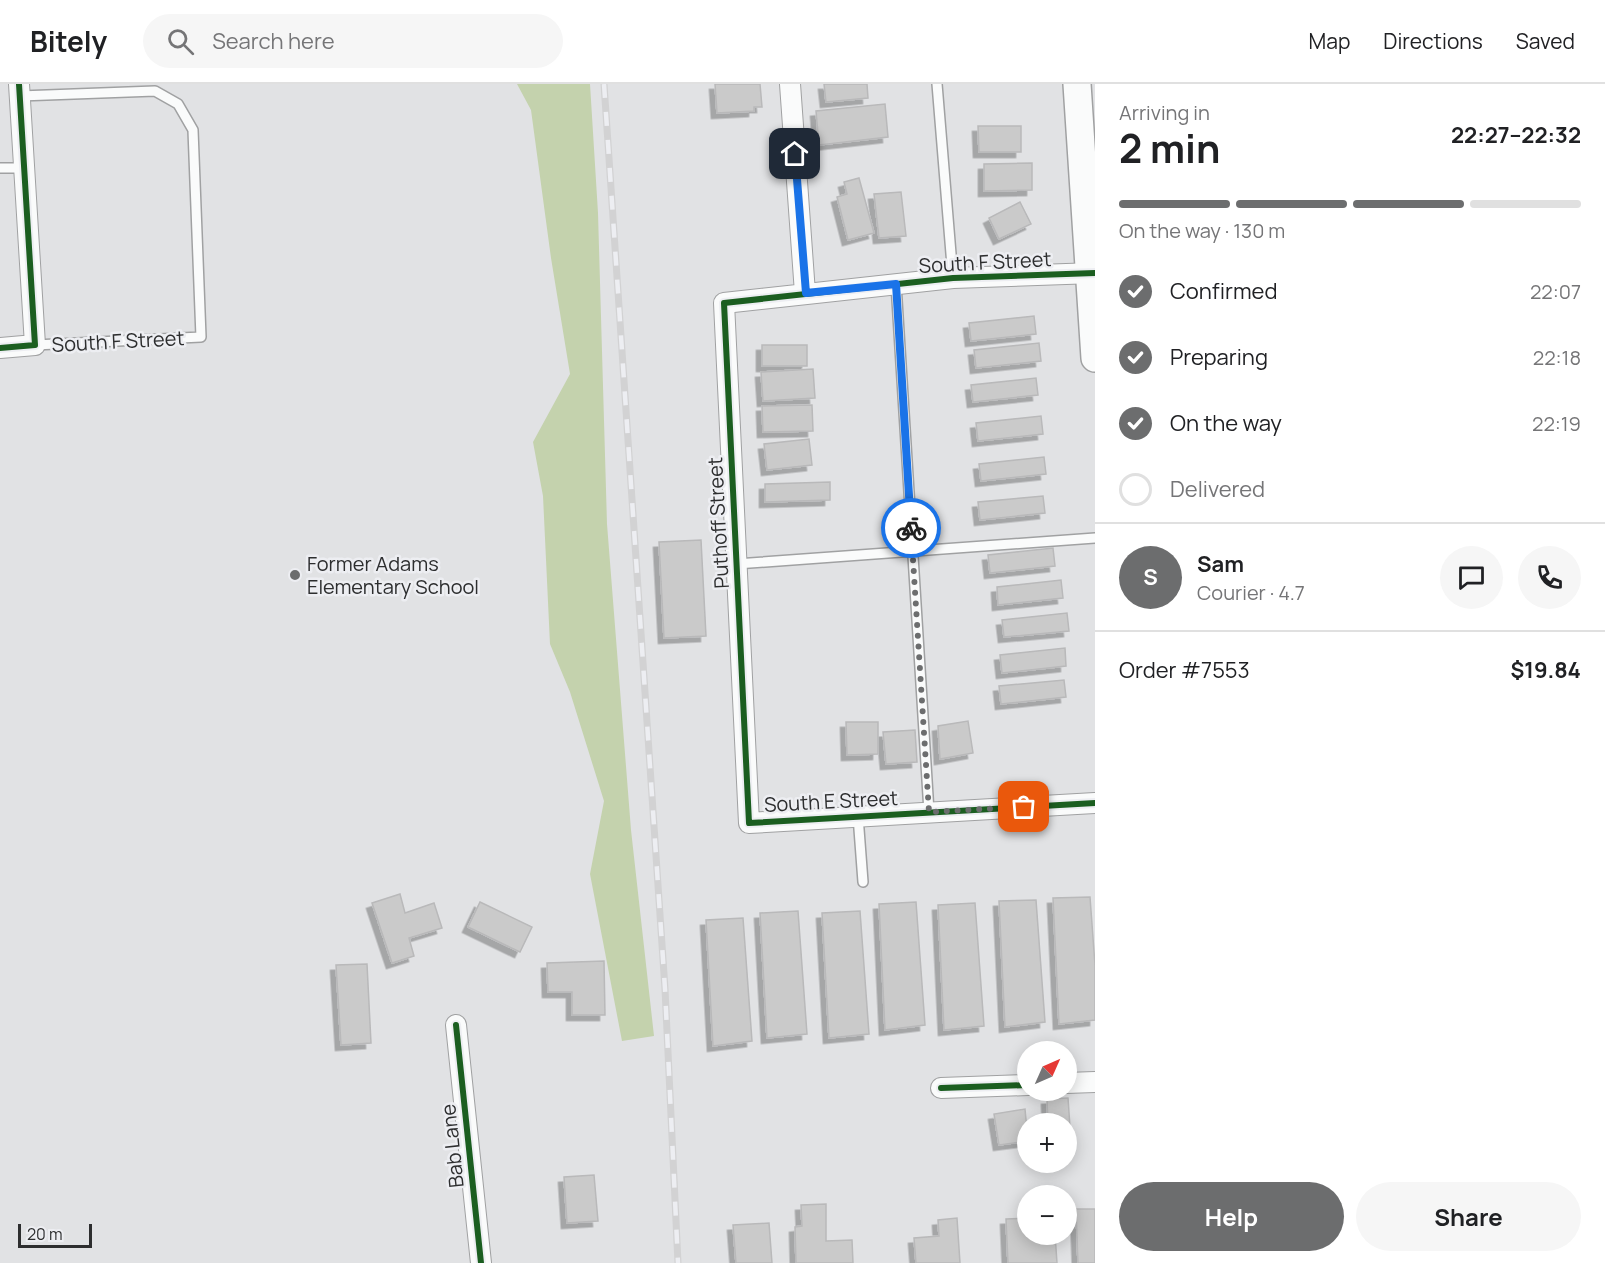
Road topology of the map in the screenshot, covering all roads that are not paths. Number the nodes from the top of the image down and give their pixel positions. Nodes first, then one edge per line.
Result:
1 (790, 84) edge
2 (937, 84) edge
3 (1077, 84) edge
4 (19, 90) edge
5 (0, 168) edge
6 (24, 168) junction
7 (1092, 273) edge
8 (953, 278) junction
9 (896, 284) junction
10 (806, 293) junction
11 (35, 345) junction
12 (0, 348) edge
13 (1095, 358) edge
14 (1095, 538) edge
15 (912, 551) junction
16 (736, 564) junction
17 (1095, 803) edge
18 (929, 812) junction
19 (858, 816) junction
20 (749, 823) joint
21 (863, 882) dead end
22 (456, 1025) dead end
23 (1095, 1082) edge
24 (1077, 1083) edge
25 (1017, 1085) edge
26 (941, 1088) dead end
27 (481, 1263) edge

1 - 10 street
2 - 8 lane
3 - 7 street
4 - 6 street
4 - 11 lane, South F Street
5 - 6 lane
6 - 11 street
7 - 8 street, South F Street
7 - 13 street
8 - 9 street, South F Street
9 - 10 street, South F Street
9 - 15 lane
10 - 16 street, Puthoff Street
11 - 12 street, South F Street
14 - 15 lane
15 - 16 lane
15 - 18 lane
16 - 20 street, Puthoff Street
17 - 18 street, South E Street
18 - 19 street, South E Street
19 - 20 street, South E Street
19 - 21 lane
22 - 27 street, Bab Lane
23 - 24 street
25 - 26 street

